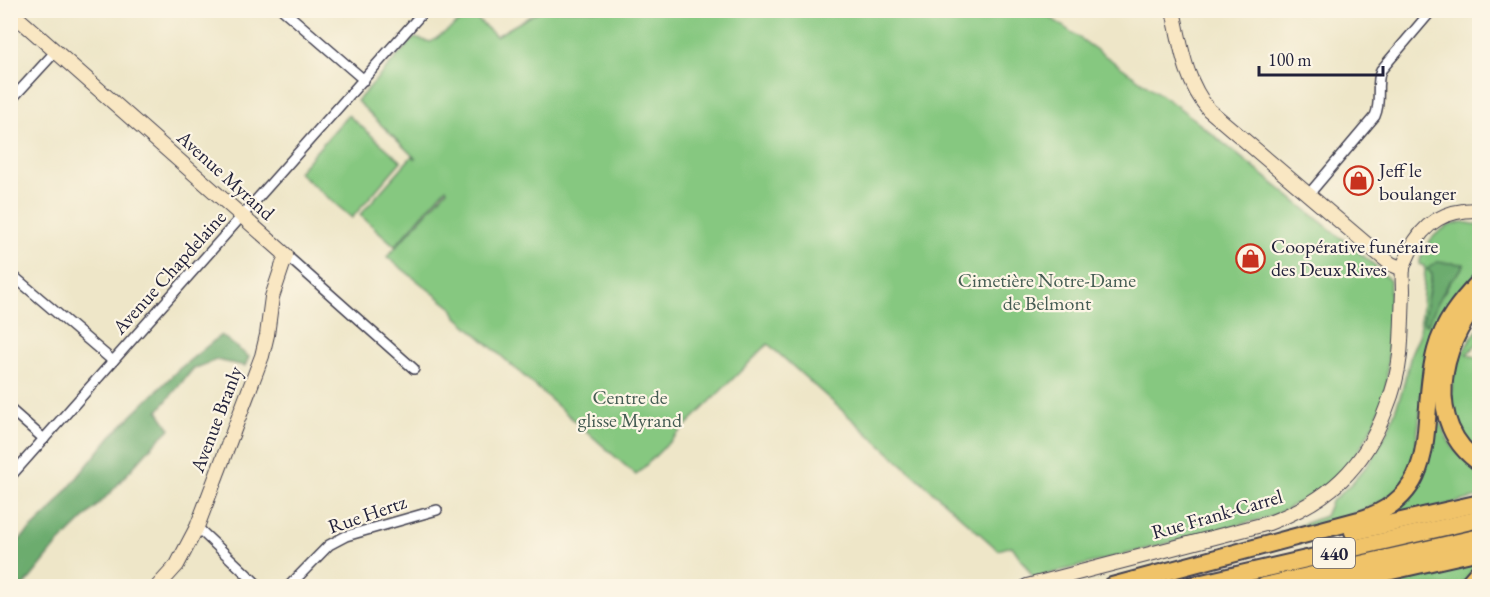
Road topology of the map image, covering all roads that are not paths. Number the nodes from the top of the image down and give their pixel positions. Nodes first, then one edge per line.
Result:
1 (283, 10) edge
2 (425, 10) edge
3 (1173, 10) edge
4 (1432, 10) edge
5 (10, 11) edge
6 (56, 51) junction
7 (364, 80) junction
8 (10, 101) edge
9 (1309, 194) junction
10 (1476, 211) edge
11 (243, 216) junction
12 (286, 255) junction
13 (1403, 269) junction
14 (10, 273) edge
15 (1479, 281) edge
16 (1479, 301) edge
17 (1479, 318) edge
18 (1449, 360) junction
19 (113, 361) junction
20 (414, 369) dead end
21 (10, 409) edge
22 (45, 439) junction
23 (1479, 463) edge
24 (10, 477) edge
25 (1479, 503) edge
26 (437, 510) dead end
27 (1479, 519) edge
28 (197, 527) junction
29 (1479, 537) edge
30 (1479, 551) edge
31 (1479, 570) edge
32 (158, 586) edge
33 (259, 586) edge
34 (289, 586) edge
35 (1027, 586) edge
36 (1113, 586) edge
37 (1189, 586) edge
38 (1264, 586) edge
39 (1325, 586) edge
40 (1466, 586) edge

1 - 7 street
2 - 7 street, Avenue Chapdelaine
3 - 9 street
4 - 9 street
5 - 6 street, Avenue Myrand
6 - 8 street
6 - 11 street, Avenue Myrand
7 - 11 street, Avenue Chapdelaine
9 - 13 street
10 - 13 street, Rue Frank-Carrel
11 - 12 street, Avenue Myrand
11 - 19 street, Avenue Chapdelaine
12 - 20 street, Avenue Myrand
12 - 28 street, Avenue Branly
13 - 35 street, Rue Frank-Carrel
14 - 19 street
15 - 36 highway
16 - 18 highway
17 - 18 highway
18 - 23 highway
19 - 22 street, Avenue Chapdelaine
21 - 22 street
22 - 24 street, Avenue Chapdelaine
25 - 36 highway
26 - 34 street, Rue Hertz
27 - 37 highway, 440
28 - 32 street, Avenue Branly
28 - 33 street
29 - 38 highway, 440
30 - 39 highway
31 - 40 highway

